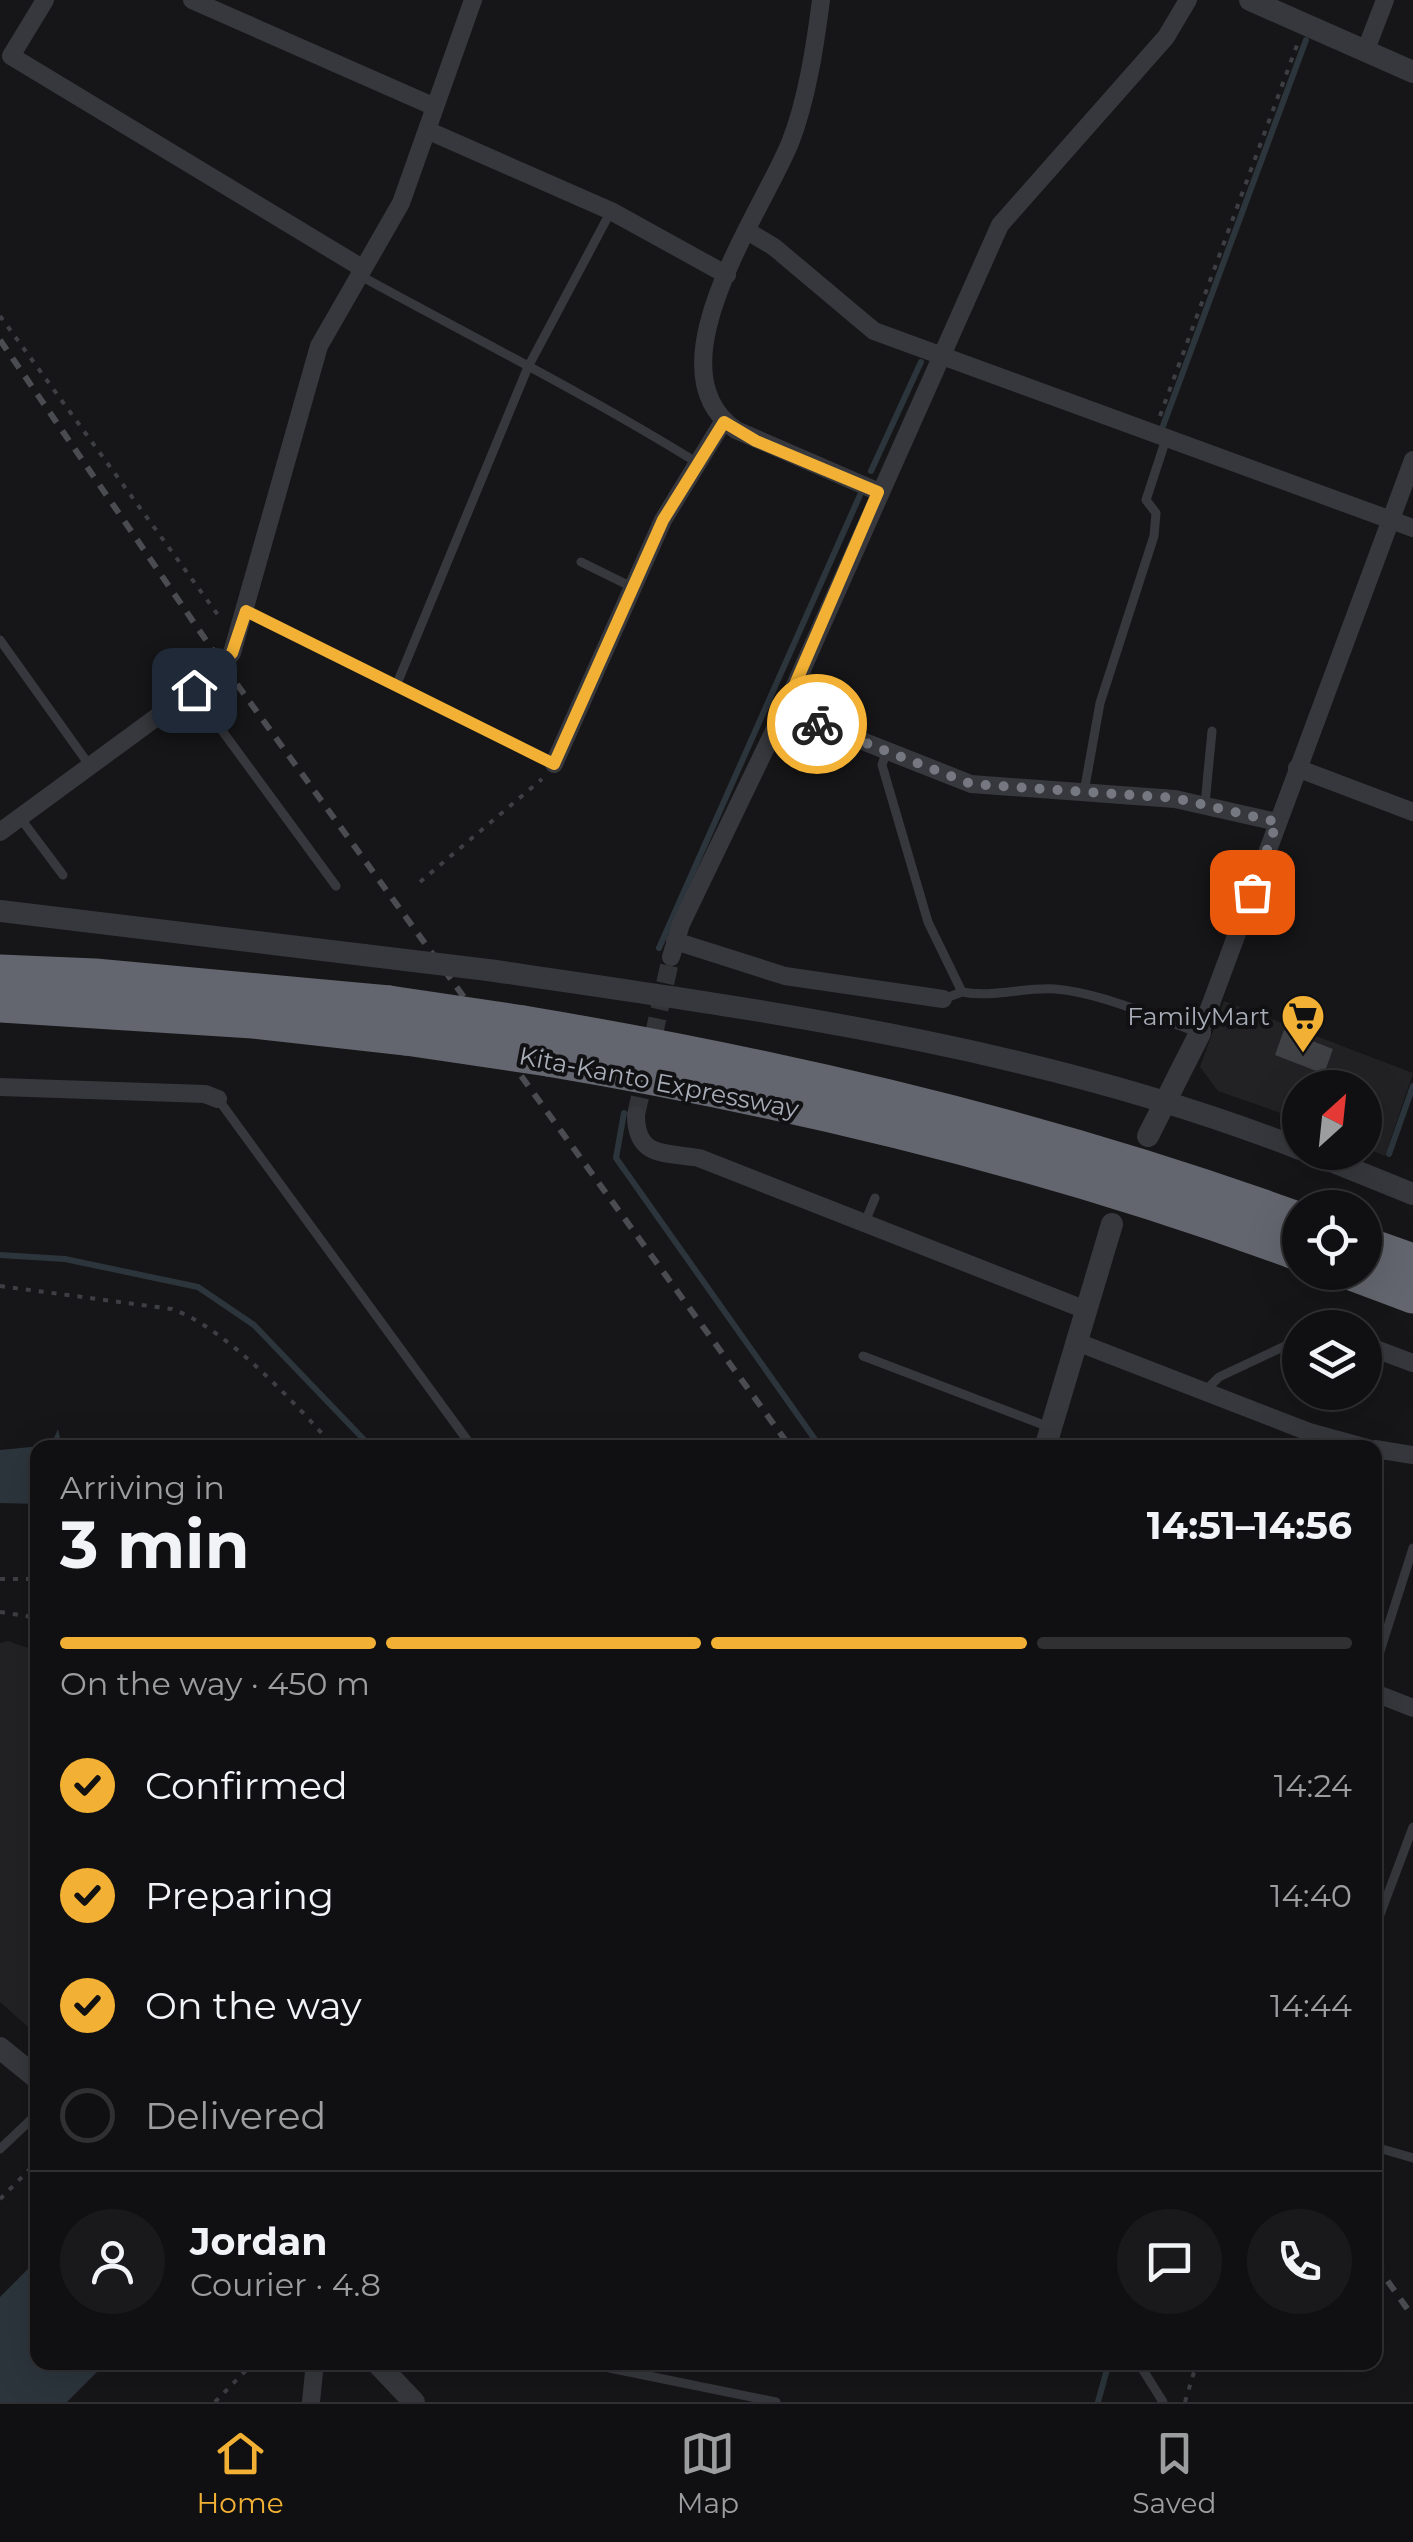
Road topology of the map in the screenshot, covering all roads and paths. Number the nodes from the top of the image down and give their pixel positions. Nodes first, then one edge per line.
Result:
1 (45, 0) edge
2 (192, 0) edge
3 (473, 0) edge
4 (821, 0) edge
5 (1188, 0) edge
6 (1250, 0) edge
7 (1385, 0) edge
8 (1305, 24) junction
9 (5, 52) edge
10 (1365, 52) junction
11 (1413, 72) edge
12 (435, 107) junction
13 (429, 130) junction
14 (612, 212) junction
15 (750, 232) junction
16 (361, 272) junction
17 (727, 274) junction
18 (0, 316) edge
19 (940, 358) junction
20 (528, 368) junction
21 (724, 422) junction
22 (1160, 436) junction
23 (1413, 460) edge
24 (696, 462) junction
25 (878, 492) junction
26 (1391, 519) junction
27 (1413, 528) edge
28 (580, 562) dead end
29 (632, 587) junction
30 (246, 611) junction
31 (240, 634) junction
32 (0, 640) edge
33 (396, 686) junction
34 (194, 690) junction
35 (784, 710) junction
36 (1212, 730) dead end
37 (886, 753) junction
38 (554, 764) junction
39 (90, 766) junction
40 (1297, 768) junction
41 (1084, 792) junction
42 (1206, 804) junction
43 (1413, 812) edge
44 (21, 819) junction
45 (1277, 822) junction
46 (0, 832) edge
47 (63, 875) dead end
48 (420, 882) dead end
49 (336, 886) dead end
50 (0, 911) edge
51 (0, 972) edge
52 (962, 992) junction
53 (943, 1000) joint
54 (0, 1005) edge
55 (88, 1009) junction
56 (0, 1014) edge
57 (1200, 1033) junction
58 (0, 1087) edge
59 (218, 1099) joint
60 (1168, 1101) junction
61 (636, 1115) dead end
62 (1148, 1136) dead end
63 (1282, 1142) edge
64 (1354, 1170) edge
65 (1413, 1194) edge
66 (874, 1198) dead end
67 (1282, 1214) edge
68 (866, 1222) junction
69 (1112, 1224) dead end
70 (1282, 1248) edge
71 (1382, 1250) edge
72 (1413, 1261) edge
73 (1382, 1284) edge
74 (0, 1286) edge
75 (1413, 1296) edge
76 (1086, 1310) junction
77 (1076, 1342) junction
78 (1282, 1347) edge
79 (1382, 1352) edge
80 (863, 1356) dead end
81 (1413, 1363) edge
82 (1207, 1389) junction
83 (1048, 1438) edge
84 (328, 1440) edge
85 (467, 1440) edge
86 (1338, 1440) edge
87 (1382, 1450) edge
88 (1413, 1456) edge
89 (1413, 1548) edge
90 (0, 1579) edge
91 (30, 1579) edge
92 (0, 1612) edge
93 (30, 1617) edge
94 (1382, 1645) edge
95 (1382, 1696) edge
96 (1413, 1708) edge
97 (1413, 1826) edge
98 (1382, 1909) edge
99 (0, 2048) edge
100 (30, 2072) edge
101 (30, 2121) edge
102 (0, 2149) edge
103 (1382, 2149) edge
104 (1413, 2158) edge
105 (30, 2169) edge
106 (0, 2199) edge
107 (246, 2370) edge
108 (314, 2370) edge
109 (384, 2370) edge
110 (619, 2370) edge
111 (1143, 2370) edge
112 (1194, 2370) edge
113 (215, 2402) edge
114 (312, 2402) edge
115 (414, 2402) edge
116 (776, 2402) edge
117 (1163, 2402) edge
118 (1185, 2402) edge

1 - 9 street
2 - 12 street
3 - 12 street
4 - 15 street
5 - 19 street
6 - 8 street
7 - 10 street
8 - 10 street
8 - 22 path
9 - 16 street
10 - 11 street
12 - 13 street
13 - 14 street
13 - 16 street
14 - 17 street
14 - 20 lane
15 - 17 street
15 - 19 street
16 - 20 lane
16 - 30 street
17 - 21 street
18 - 31 path
19 - 22 street
19 - 25 street
20 - 24 lane
20 - 33 lane
21 - 24 street
21 - 25 street
22 - 26 street
22 - 41 lane
23 - 26 street
24 - 29 street
25 - 35 street
26 - 27 street
26 - 40 street
28 - 29 lane
29 - 38 street
30 - 31 street
30 - 33 lane
31 - 34 street
32 - 39 lane
33 - 38 lane
34 - 39 street
34 - 49 lane
35 - 37 street
35 - 53 street
36 - 42 lane
37 - 41 street
37 - 52 lane
38 - 48 path
39 - 44 street
40 - 43 street
40 - 45 street
41 - 42 street
42 - 45 street
44 - 46 street
44 - 47 lane
45 - 57 street
50 - 60 street, bridge
51 - 67 highway, Kita-Kanto Expressway, bridge
52 - 53 lane
52 - 57 lane
54 - 55 highway, Kita-Kanto Expressway
55 - 56 highway
55 - 70 highway, Kita-Kanto Expressway, bridge
57 - 60 street
58 - 59 street
59 - 85 lane
60 - 62 street
60 - 63 street
61 - 68 street
64 - 65 street
66 - 68 lane
68 - 76 street
69 - 76 street
71 - 72 highway
73 - 75 highway
74 - 84 path
76 - 77 street
77 - 82 street
77 - 83 street
78 - 82 lane
79 - 81 street
80 - 83 lane
82 - 86 street
87 - 88 street
89 - 94 lane
90 - 91 path
92 - 93 path
95 - 96 street
97 - 98 lane
99 - 100 street
101 - 102 lane
103 - 104 lane
105 - 106 path
107 - 113 path
108 - 114 street
109 - 115 street
110 - 116 lane
111 - 117 lane
112 - 118 path

